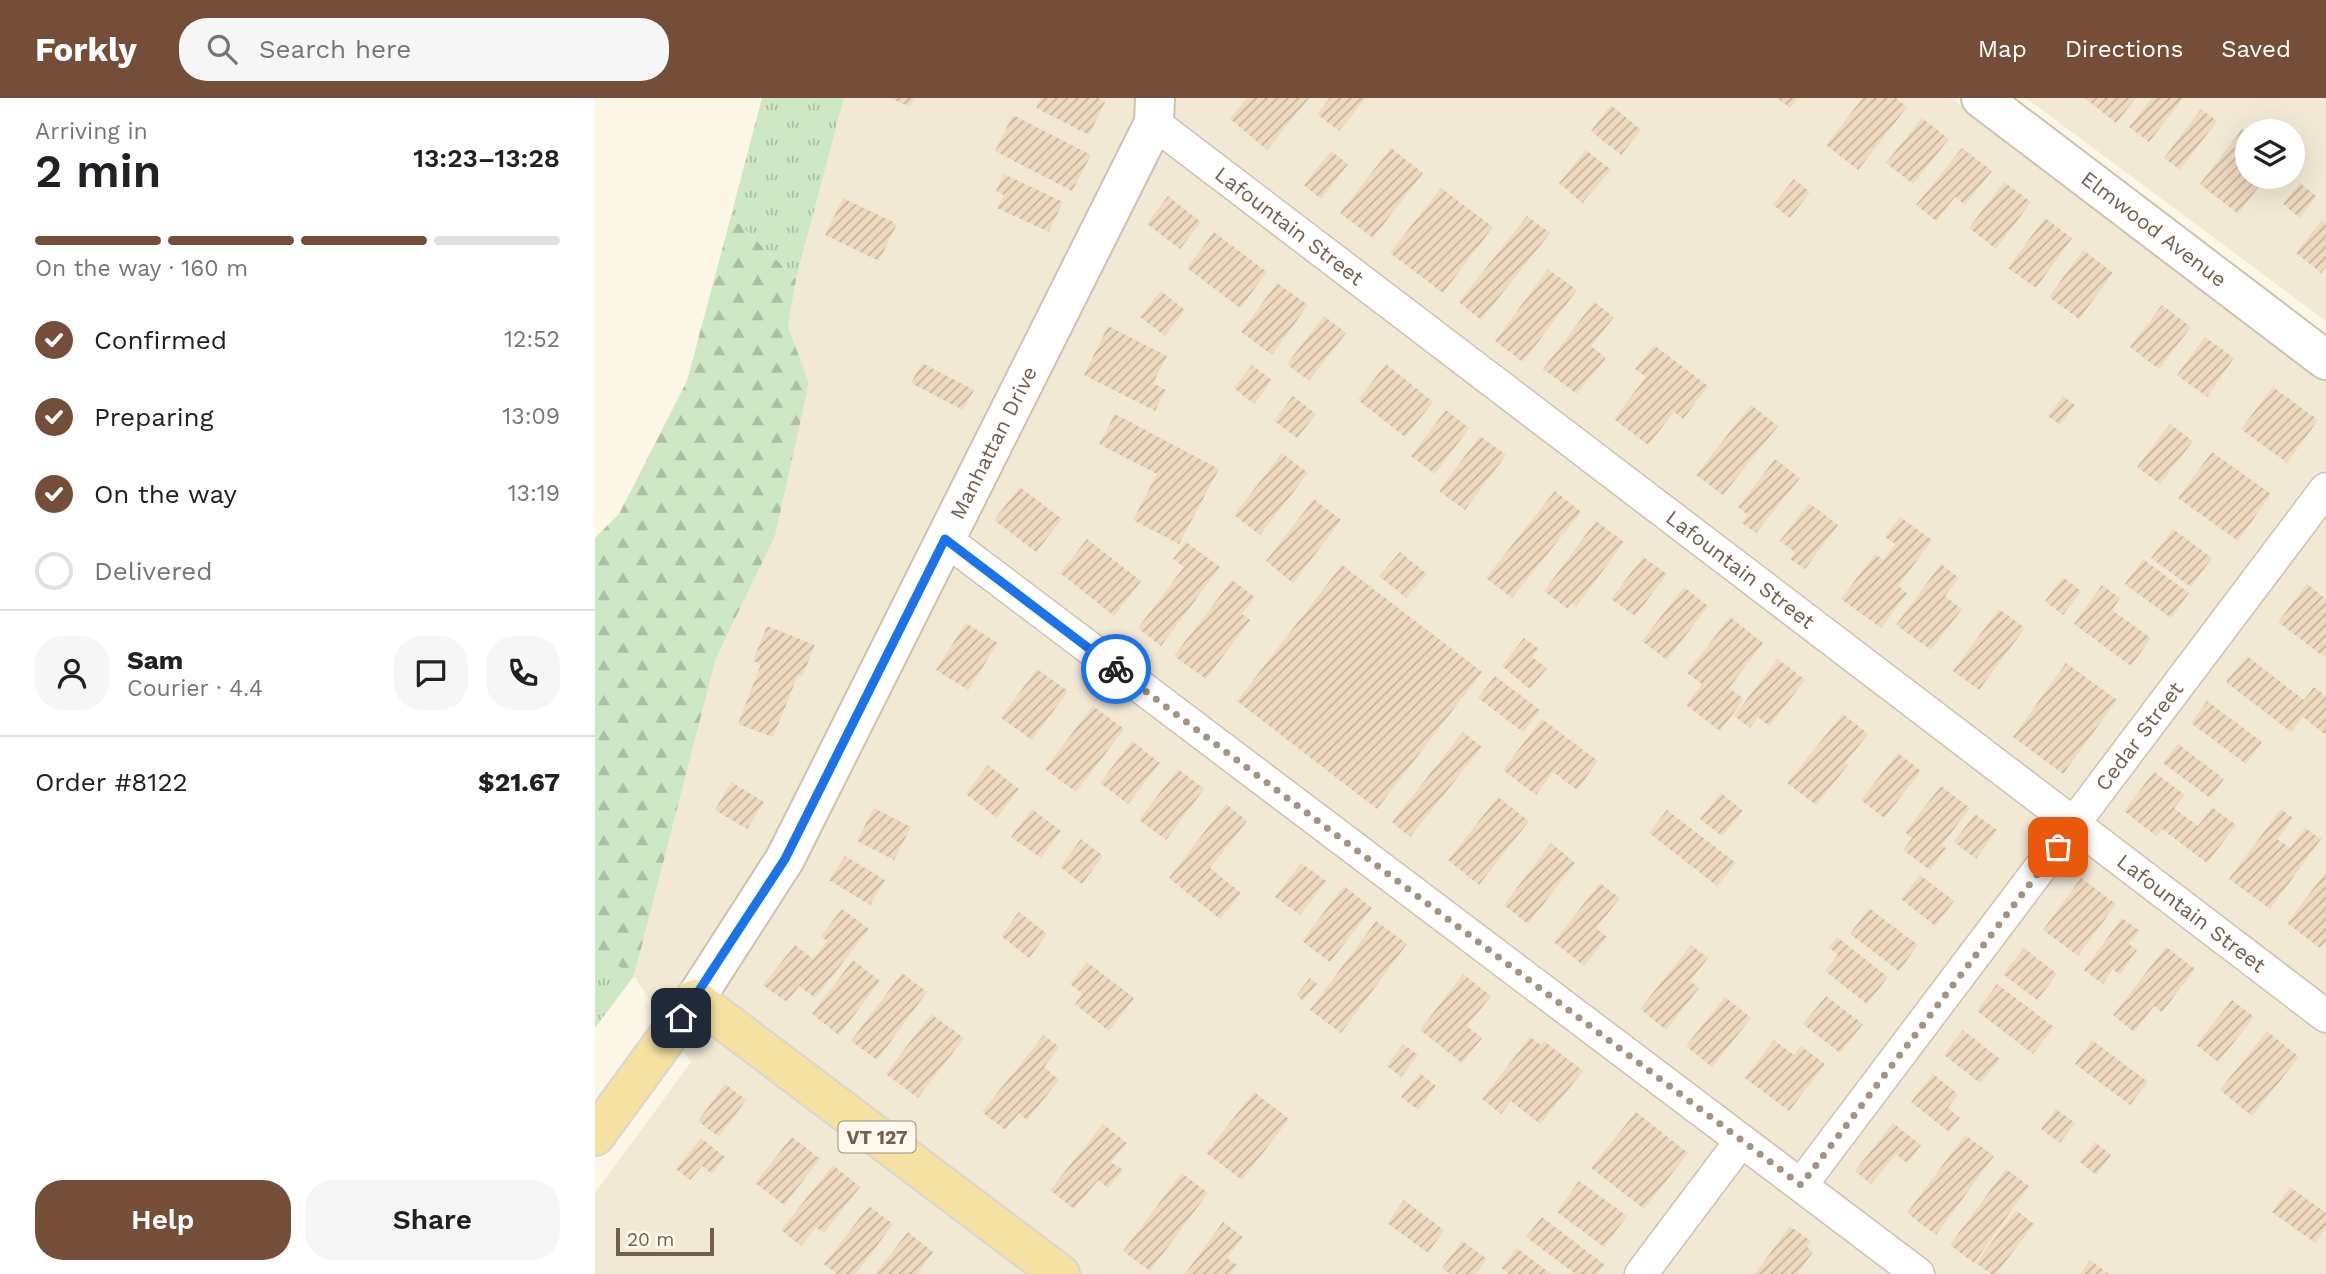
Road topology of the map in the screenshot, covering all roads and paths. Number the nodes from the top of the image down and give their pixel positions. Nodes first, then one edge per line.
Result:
1 (1981, 98) edge
2 (1154, 110) edge
3 (2326, 360) edge
4 (2326, 489) edge
5 (945, 539) junction
6 (2075, 825) junction
7 (695, 999) junction
8 (2326, 1016) edge
9 (595, 1136) edge
10 (1741, 1141) junction
11 (1801, 1185) junction
12 (1060, 1274) edge
13 (1641, 1274) edge
14 (1918, 1274) edge

1 - 3 street, Elmwood Avenue
2 - 5 street, Manhattan Drive
2 - 6 street, Lafountain Street
4 - 6 street, Cedar Street
5 - 7 street, Manhattan Drive
5 - 10 street
6 - 8 street, Lafountain Street
6 - 11 street, Cedar Street
7 - 9 main road, Manhattan Drive
7 - 12 main road, VT 127
10 - 11 street
10 - 13 street
11 - 14 street

